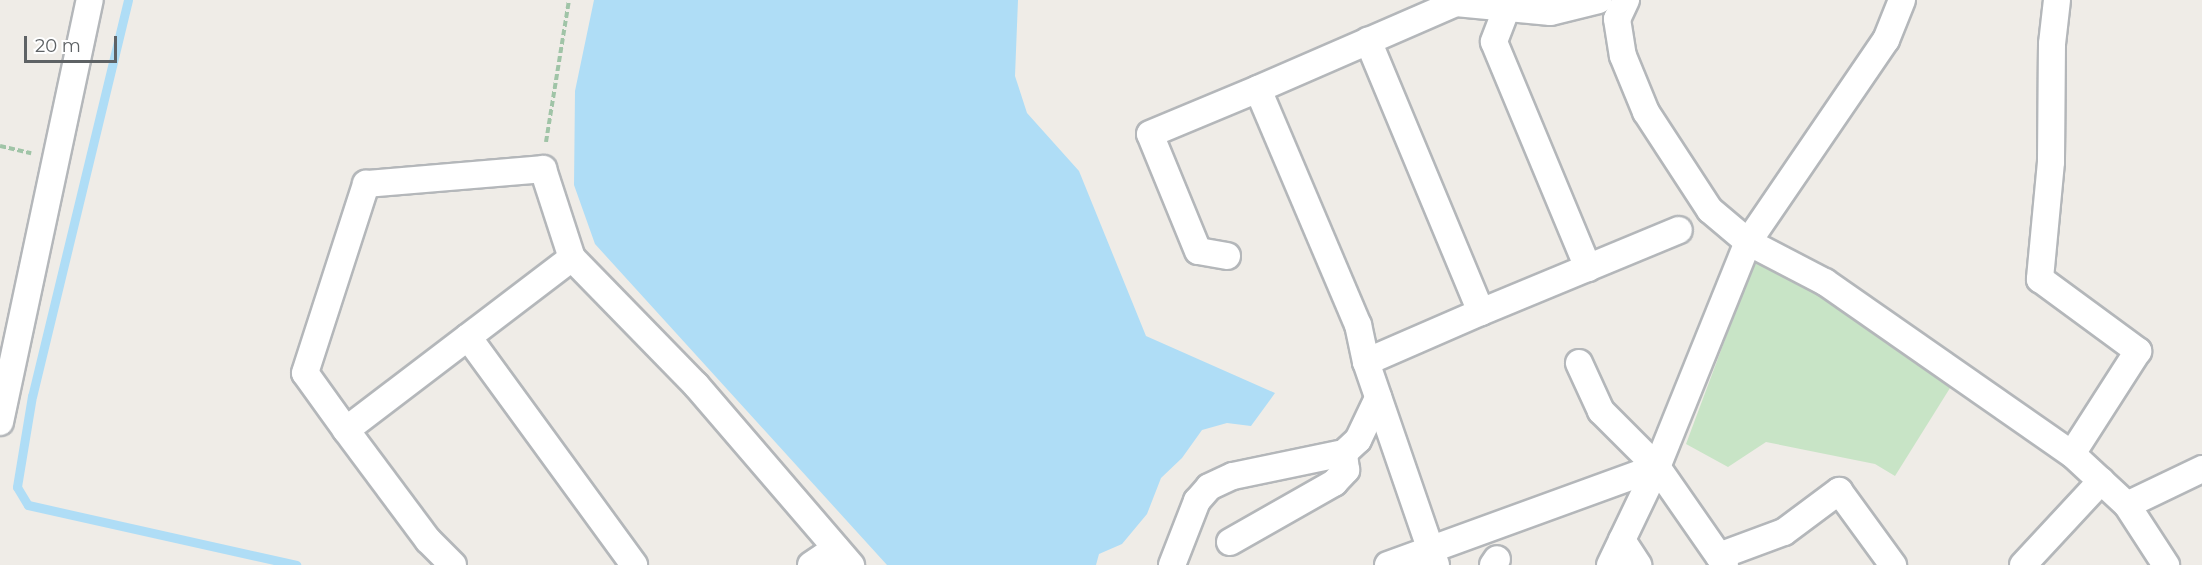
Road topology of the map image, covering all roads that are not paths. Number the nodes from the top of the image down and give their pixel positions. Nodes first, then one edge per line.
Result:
1 (90, 0) edge
2 (1599, 0) edge
3 (1626, 0) edge
4 (1902, 0) edge
5 (2057, 0) edge
6 (1506, 10) junction
7 (1368, 41) junction
8 (1257, 88) junction
9 (1679, 230) dead end
10 (1748, 242) junction
11 (1227, 256) dead end
12 (572, 258) junction
13 (1588, 268) junction
14 (1481, 312) junction
15 (468, 337) junction
16 (1366, 362) junction
17 (1579, 363) dead end
18 (1378, 398) junction
19 (0, 422) edge
20 (346, 430) junction
21 (1344, 453) junction
22 (2072, 454) junction
23 (1657, 467) junction
24 (2202, 469) edge
25 (2101, 481) junction
26 (2127, 505) junction
27 (1622, 540) junction
28 (1230, 542) dead end
29 (844, 556) edge
30 (1433, 557) edge
31 (1722, 561) edge
32 (1393, 564) edge
33 (453, 565) edge
34 (634, 565) edge
35 (811, 565) edge
36 (1172, 565) edge
37 (1610, 565) edge
38 (1638, 565) edge
39 (1893, 565) edge
40 (2023, 565) edge
41 (2166, 565) edge

1 - 19 street
2 - 6 street
3 - 10 street
4 - 10 street
5 - 22 street
6 - 7 street
6 - 13 street
7 - 8 street
7 - 14 street
8 - 11 street
8 - 16 street
9 - 13 street
10 - 22 street
10 - 23 street
12 - 15 street
12 - 20 street
12 - 29 street
13 - 14 street
14 - 16 street
15 - 20 street
15 - 34 street
16 - 18 street
17 - 23 street
18 - 21 street
18 - 30 street
20 - 33 street
21 - 28 street
21 - 36 street
22 - 25 street
23 - 27 street
23 - 30 street
23 - 31 street
24 - 26 street
25 - 26 street
25 - 40 street
26 - 41 street
27 - 37 street
27 - 38 street
29 - 35 street
30 - 32 street
31 - 39 street

